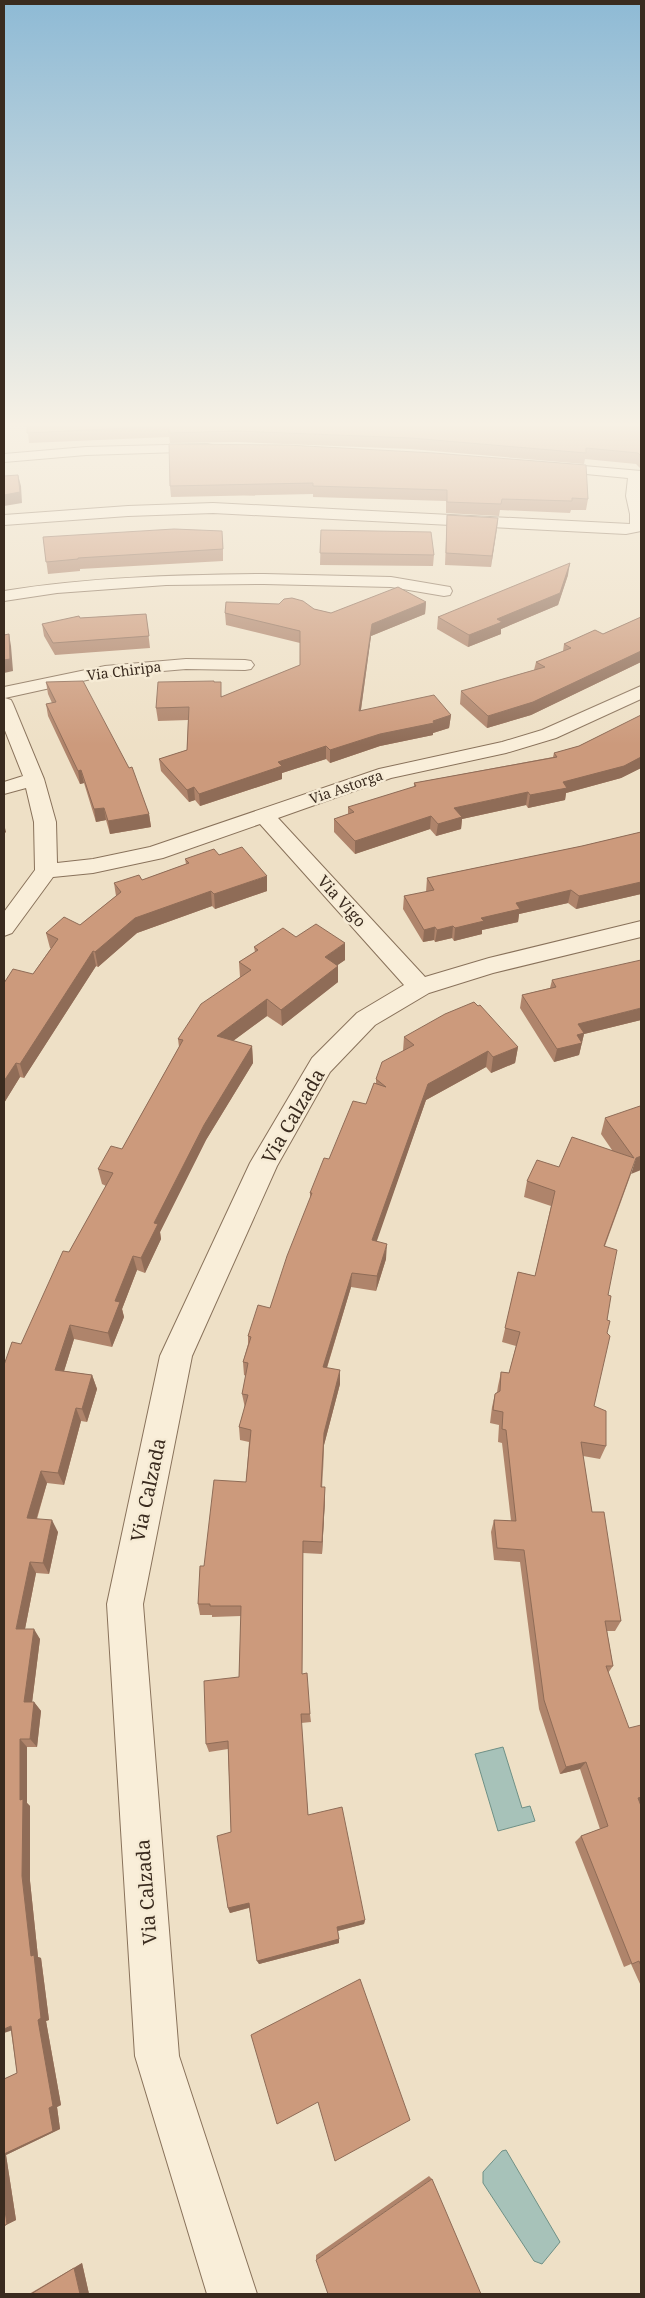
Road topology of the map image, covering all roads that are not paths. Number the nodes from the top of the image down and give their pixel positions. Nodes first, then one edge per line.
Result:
1 (444, 591) dead end
2 (4, 596) edge
3 (245, 664) dead end
4 (4, 692) edge
5 (641, 692) edge
6 (4, 704) edge
7 (34, 780) junction
8 (4, 788) edge
9 (264, 814) junction
10 (46, 871) junction
11 (4, 928) edge
12 (641, 929) edge
13 (420, 987) junction
14 (232, 2294) edge

1 - 2 street
3 - 4 street, Via Chiripa
5 - 9 street, Via Astorga
6 - 7 street
7 - 8 street
7 - 10 street
9 - 10 street, Via Astorga
9 - 13 street, Via Vigo
10 - 11 street
12 - 13 street, Via Calzada
13 - 14 street, Via Calzada

